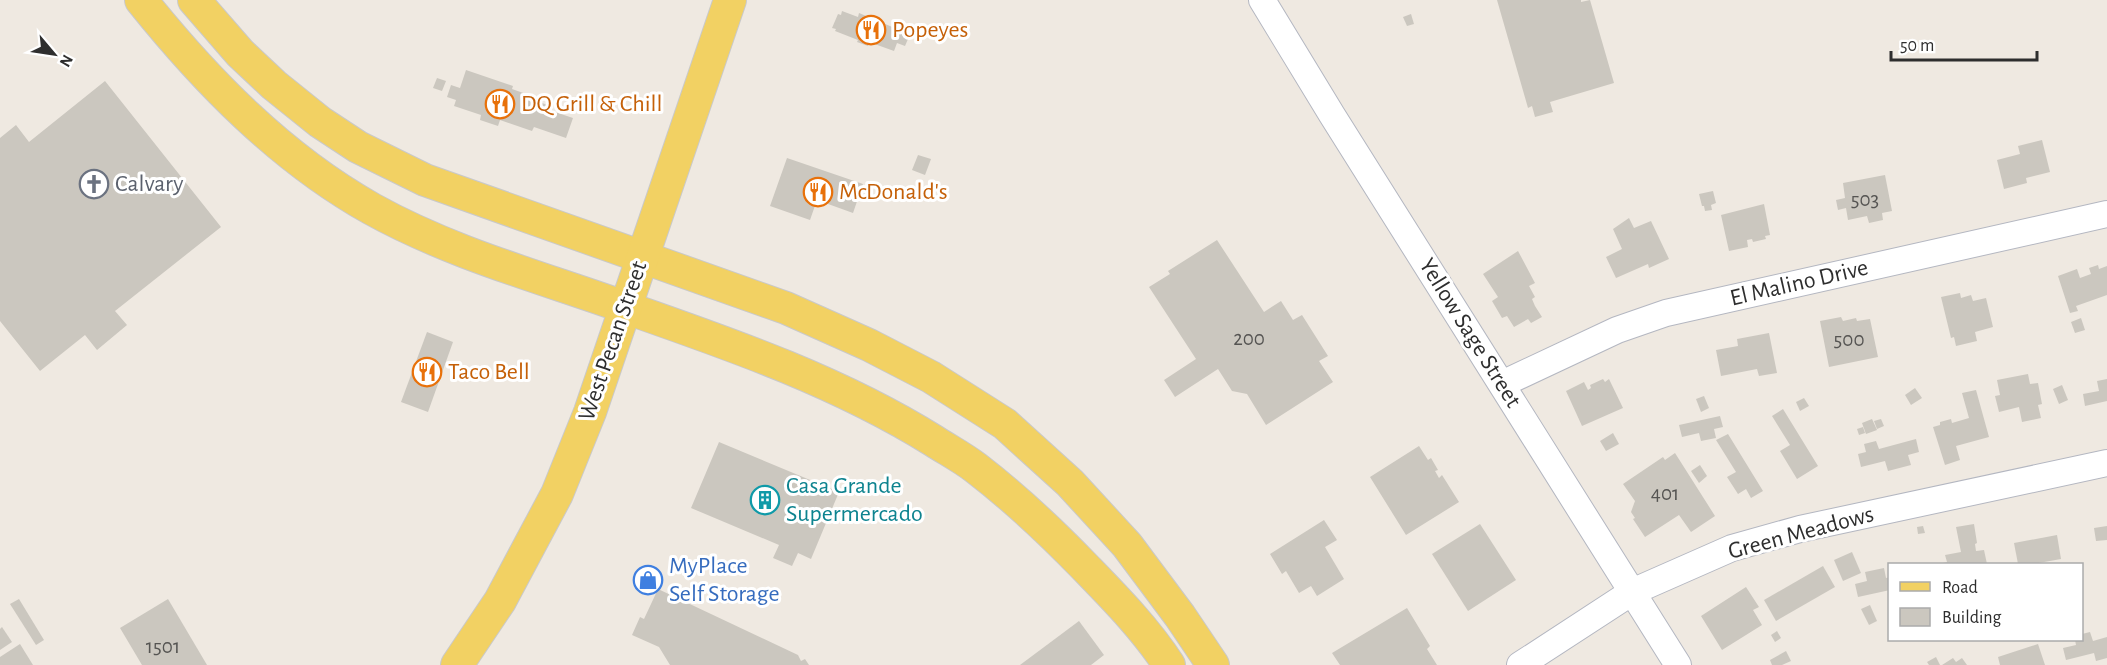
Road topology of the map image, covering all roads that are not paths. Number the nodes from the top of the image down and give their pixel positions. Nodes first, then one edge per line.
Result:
1 (141, 0) edge
2 (194, 0) edge
3 (730, 0) edge
4 (1262, 0) edge
5 (321, 122) junction
6 (299, 160) junction
7 (2107, 214) edge
8 (642, 256) junction
9 (625, 307) junction
10 (1502, 384) junction
11 (2107, 463) edge
12 (1070, 483) junction
13 (1037, 518) junction
14 (1632, 592) junction
15 (458, 665) edge
16 (1169, 665) edge
17 (1213, 665) edge
18 (1520, 665) edge
19 (1678, 665) edge

1 - 6 main road
2 - 5 main road
3 - 8 main road, West Pecan Street
4 - 10 street, Yellow Sage Street
5 - 6 main road
5 - 8 main road
6 - 9 main road
7 - 10 street, El Malino Drive
8 - 9 main road, West Pecan Street
8 - 12 main road
9 - 13 main road
9 - 15 main road, West Pecan Street
10 - 14 street, Yellow Sage Street
11 - 14 street, Green Meadows
12 - 13 main road
12 - 17 main road
13 - 16 main road
14 - 18 street, Green Meadows
14 - 19 street, Yellow Sage Street

